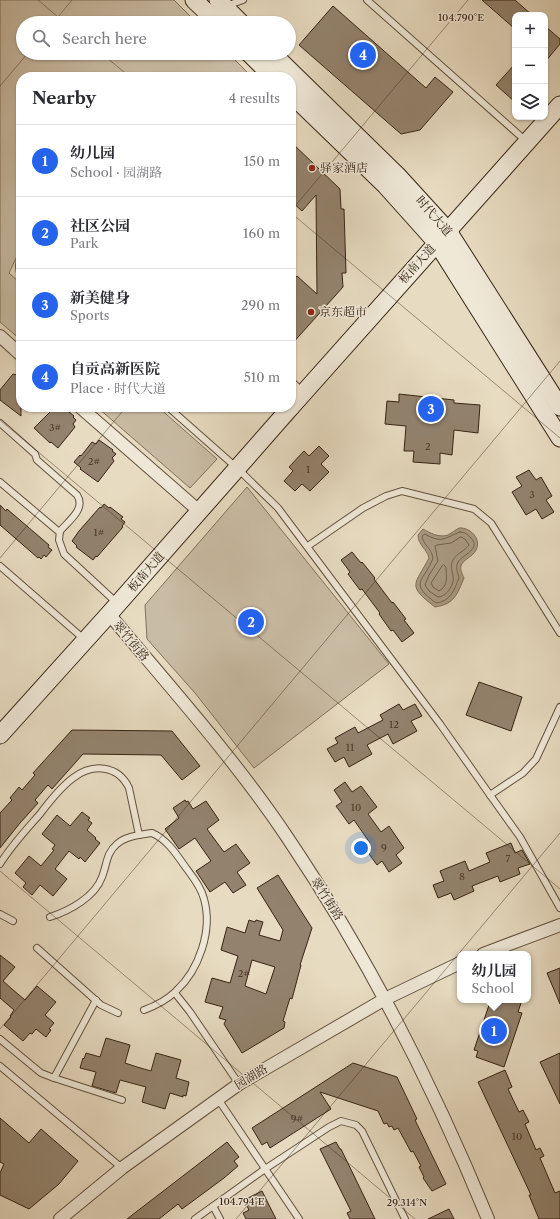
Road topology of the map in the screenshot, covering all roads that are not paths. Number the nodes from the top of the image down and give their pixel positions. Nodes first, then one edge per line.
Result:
1 (194, 0) edge
2 (243, 0) edge
3 (367, 0) edge
4 (221, 3) edge
5 (211, 16) edge
6 (235, 16) edge
7 (256, 60) edge
8 (279, 60) edge
9 (268, 72) edge
10 (291, 72) edge
11 (296, 76) edge
12 (296, 99) edge
13 (560, 105) edge
14 (527, 142) junction
15 (442, 237) junction
16 (0, 336) edge
17 (16, 350) edge
18 (296, 385) edge
19 (304, 392) junction
20 (296, 401) edge
21 (560, 407) edge
22 (86, 412) edge
23 (174, 412) edge
24 (287, 412) edge
25 (0, 423) edge
26 (560, 438) edge
27 (237, 468) junction
28 (0, 482) edge
29 (199, 511) junction
30 (60, 531) junction
31 (308, 546) junction
32 (0, 566) edge
33 (114, 609) junction
34 (560, 633) edge
35 (85, 640) junction
36 (560, 707) edge
37 (0, 734) edge
38 (490, 795) junction
39 (139, 836) junction
40 (0, 864) edge
41 (560, 908) edge
42 (0, 914) edge
43 (50, 917) dead end
44 (13, 921) dead end
45 (560, 925) edge
46 (37, 948) dead end
47 (491, 951) edge
48 (457, 964) edge
49 (175, 993) junction
50 (385, 999) junction
51 (96, 1000) junction
52 (144, 1010) dead end
53 (118, 1013) dead end
54 (0, 1038) edge
55 (0, 1066) edge
56 (54, 1078) junction
57 (239, 1084) junction
58 (218, 1098) junction
59 (122, 1100) dead end
60 (122, 1168) junction
61 (265, 1169) junction
62 (213, 1206) junction
63 (60, 1219) edge
64 (195, 1219) edge
65 (220, 1219) edge
66 (299, 1219) edge
67 (405, 1219) edge
68 (488, 1219) edge

1 - 5 main road
2 - 4 lane
3 - 14 lane
4 - 6 main road
7 - 9 main road
8 - 10 main road, 时代大道
11 - 15 main road, 时代大道
12 - 15 main road, 时代大道
13 - 14 main road, 板南大道
14 - 15 main road, 板南大道
15 - 19 main road, 板南大道
15 - 21 main road, 时代大道
15 - 26 main road, 时代大道
16 - 17 street
18 - 19 lane
19 - 20 main road, 板南大道
22 - 29 street
23 - 27 lane
24 - 27 main road, 板南大道
25 - 30 lane
27 - 29 main road, 板南大道
27 - 31 lane
28 - 30 lane
29 - 33 main road, 板南大道
30 - 33 lane
31 - 34 lane
31 - 38 lane
32 - 35 lane
33 - 35 main road, 板南大道
33 - 50 street, 翠竹街路
35 - 37 main road, 板南大道
36 - 38 lane
38 - 41 lane
39 - 40 lane
39 - 43 lane
39 - 49 lane
42 - 44 lane
45 - 47 street
46 - 51 lane
48 - 50 street, 园湖路
49 - 52 lane
49 - 57 lane
50 - 57 street, 园湖路
50 - 68 street, 翠竹街路
51 - 53 lane
51 - 56 lane
54 - 56 lane
55 - 60 lane
56 - 59 lane
57 - 58 street, 园湖路
58 - 60 street, 园湖路
58 - 61 lane
60 - 63 street, 园湖路
61 - 62 lane
61 - 66 lane
61 - 67 lane
62 - 64 lane
62 - 65 lane

